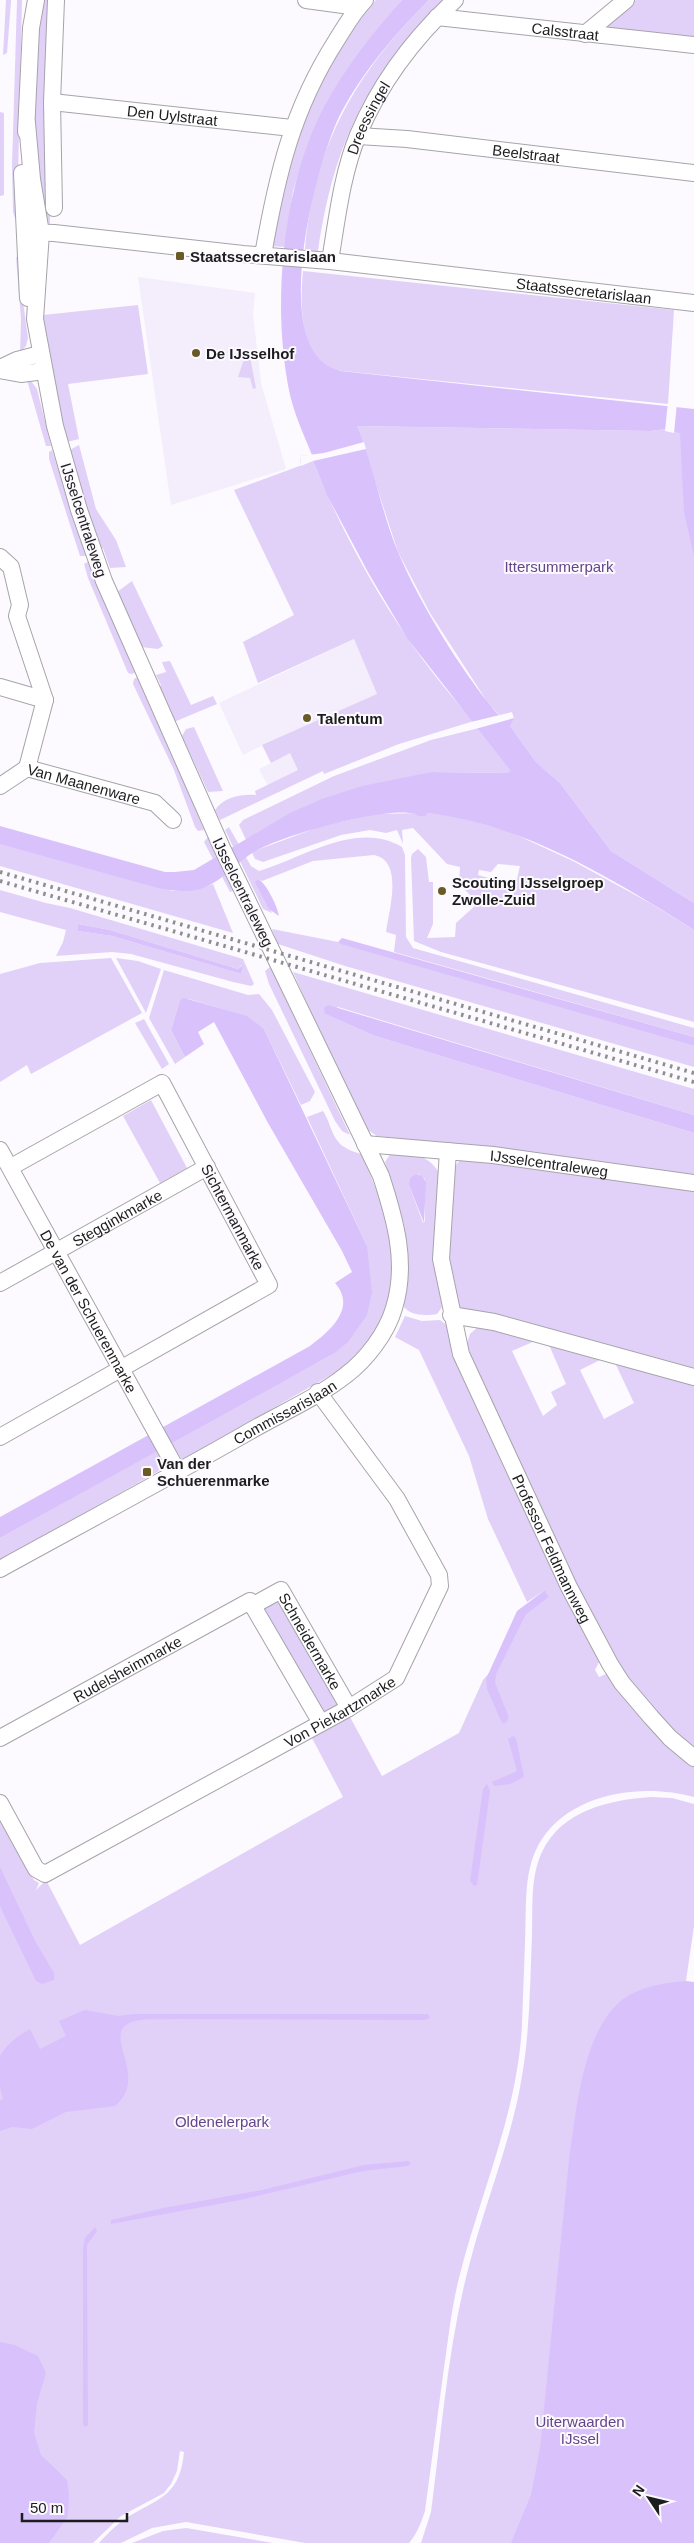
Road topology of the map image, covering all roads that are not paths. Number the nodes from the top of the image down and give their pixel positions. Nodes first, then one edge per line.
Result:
1 (26, 0) edge
2 (36, 0) edge
3 (56, 0) edge
4 (306, 0) edge
5 (455, 0) edge
6 (626, 0) edge
7 (361, 4) edge
8 (437, 17) junction
9 (31, 28) junction
10 (585, 34) junction
11 (694, 45) edge
12 (52, 102) junction
13 (292, 128) junction
14 (358, 136) junction
15 (694, 173) edge
16 (54, 208) dead end
17 (34, 232) junction
18 (265, 255) junction
19 (330, 261) junction
20 (694, 300) edge
21 (40, 354) junction
22 (0, 369) edge
23 (44, 372) junction
24 (0, 557) edge
25 (0, 687) edge
26 (45, 700) junction
27 (27, 768) junction
28 (0, 786) edge
29 (172, 820) dead end
30 (365, 1144) junction
31 (0, 1150) edge
32 (448, 1151) junction
33 (11, 1167) junction
34 (206, 1167) junction
35 (694, 1183) edge
36 (56, 1252) junction
37 (0, 1283) edge
38 (451, 1315) junction
39 (122, 1368) junction
40 (694, 1377) edge
41 (318, 1392) junction
42 (0, 1436) edge
43 (178, 1472) junction
44 (0, 1569) edge
45 (252, 1606) junction
46 (348, 1708) junction
47 (320, 1722) junction
48 (0, 1738) edge
49 (694, 1758) edge
50 (0, 1803) edge

1 - 9 street, IJsselcentraleweg
2 - 9 street, IJsselcentraleweg
3 - 12 street
4 - 7 street
5 - 8 street, Dreessingel
6 - 10 street
7 - 13 street
8 - 10 street, Calsstraat
8 - 14 street, Dreessingel
9 - 17 street, IJsselcentraleweg
10 - 11 street, Calsstraat
12 - 13 street, Den Uylstraat
12 - 16 street
13 - 18 street
14 - 15 street, Beelstraat
14 - 19 street, Dreessingel
17 - 18 street, Staatssecretarislaan
17 - 21 street, IJsselcentraleweg
18 - 19 street, Staatssecretarislaan
19 - 20 street, Staatssecretarislaan
21 - 22 street
21 - 23 street, IJsselcentraleweg
22 - 23 street
23 - 30 street, IJsselcentraleweg
24 - 26 street
25 - 26 street
26 - 27 street, Van Maanenware
27 - 28 street
27 - 29 street, Van Maanenware
30 - 32 street, IJsselcentraleweg
30 - 41 street, Commissarislaan
31 - 33 street, De van der Schuerenmarke
32 - 35 street, IJsselcentraleweg
32 - 38 street, Professor Feldmannweg
33 - 34 street, Sichtermanmarke
33 - 36 street, De van der Schuerenmarke
34 - 36 street, Stegginkmarke
34 - 39 street, Sichtermanmarke
36 - 37 street, Stegginkmarke
36 - 39 street, De van der Schuerenmarke
38 - 40 street
38 - 49 street, Professor Feldmannweg
39 - 42 street, Sichtermanmarke
39 - 43 street, De van der Schuerenmarke
41 - 43 street, Commissarislaan
41 - 46 street, Von Piekartzmarke
43 - 44 street, Commissarislaan
45 - 46 street, Schneidermarke
45 - 47 street, Schneidermarke
45 - 48 street, Rudelsheimmarke
46 - 47 street, Von Piekartzmarke
47 - 50 street, Von Piekartzmarke

